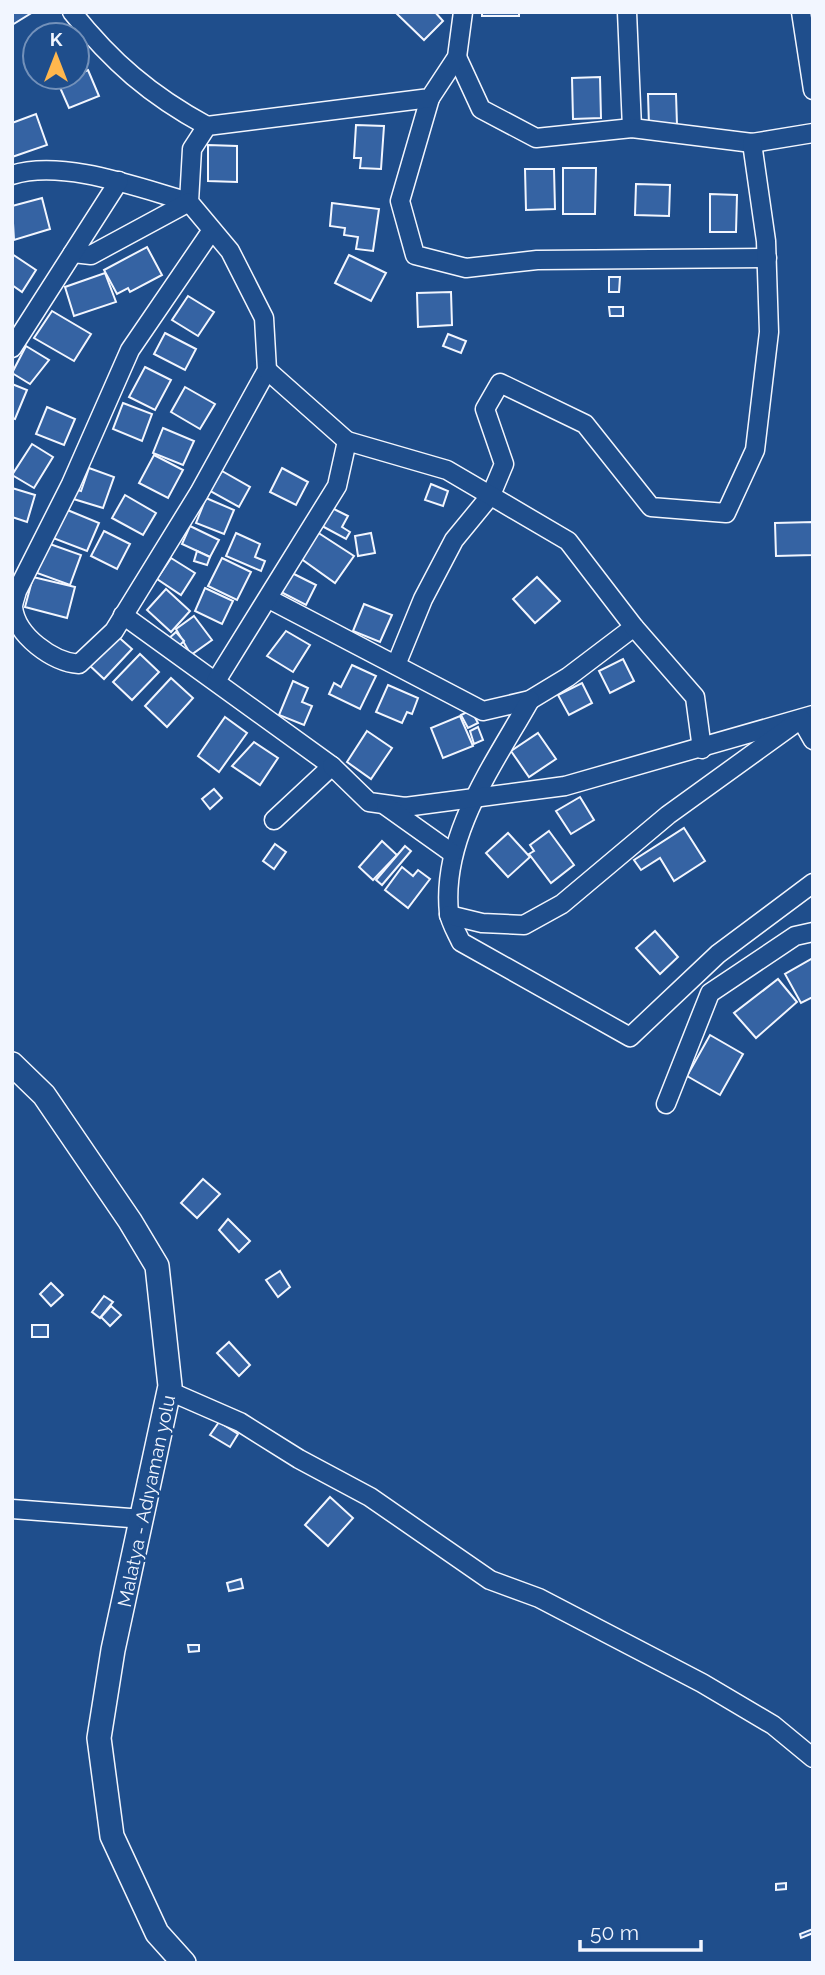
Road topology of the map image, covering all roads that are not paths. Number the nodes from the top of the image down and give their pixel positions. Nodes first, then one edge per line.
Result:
1 (72, 12) edge
2 (463, 12) edge
3 (627, 12) edge
4 (801, 12) edge
5 (457, 57) junction
6 (813, 90) edge
7 (430, 98) junction
8 (207, 127) junction
9 (632, 128) junction
10 (813, 133) edge
11 (752, 143) junction
12 (12, 175) edge
13 (119, 181) junction
14 (189, 202) junction
15 (212, 230) junction
16 (73, 253) junction
17 (767, 258) junction
18 (12, 348) edge
19 (267, 370) junction
20 (346, 441) junction
21 (491, 495) junction
22 (268, 599) junction
23 (13, 607) edge
24 (123, 615) junction
25 (634, 627) junction
26 (396, 665) junction
27 (216, 681) junction
28 (530, 700) junction
29 (807, 717) edge
30 (813, 740) edge
31 (702, 749) junction
32 (332, 766) junction
33 (476, 798) junction
34 (383, 804) junction
35 (274, 820) dead end
36 (452, 853) junction
37 (813, 883) edge
38 (449, 915) junction
39 (813, 932) edge
40 (12, 1064) edge
41 (666, 1104) dead end
42 (169, 1391) junction
43 (12, 1509) edge
44 (143, 1519) junction
45 (813, 1758) edge
46 (184, 1963) edge

1 - 8 street
2 - 5 street
3 - 9 street
4 - 6 street
5 - 7 street
5 - 9 street
7 - 8 street
7 - 17 street
8 - 14 street
9 - 11 street
10 - 11 street
11 - 17 street
12 - 13 street
13 - 14 street
13 - 16 street
14 - 15 street
14 - 16 street
15 - 19 street
15 - 23 street
16 - 18 street
17 - 21 street
19 - 20 street
19 - 24 street
20 - 21 street
20 - 22 street
21 - 25 street
21 - 26 street
22 - 26 street
22 - 27 street
23 - 24 street
24 - 27 street
25 - 28 street
25 - 31 street
26 - 28 street
27 - 32 street
28 - 33 street
29 - 30 street
29 - 31 street
29 - 38 street
31 - 33 street
32 - 34 street
32 - 35 street
33 - 34 street
33 - 36 street
34 - 36 street
36 - 38 street
37 - 38 street
39 - 41 street
40 - 42 main road, Malatya - Adıyaman yolu
42 - 44 main road, Malatya - Adıyaman yolu
42 - 45 street
43 - 44 street
44 - 46 main road, Malatya - Adıyaman yolu

